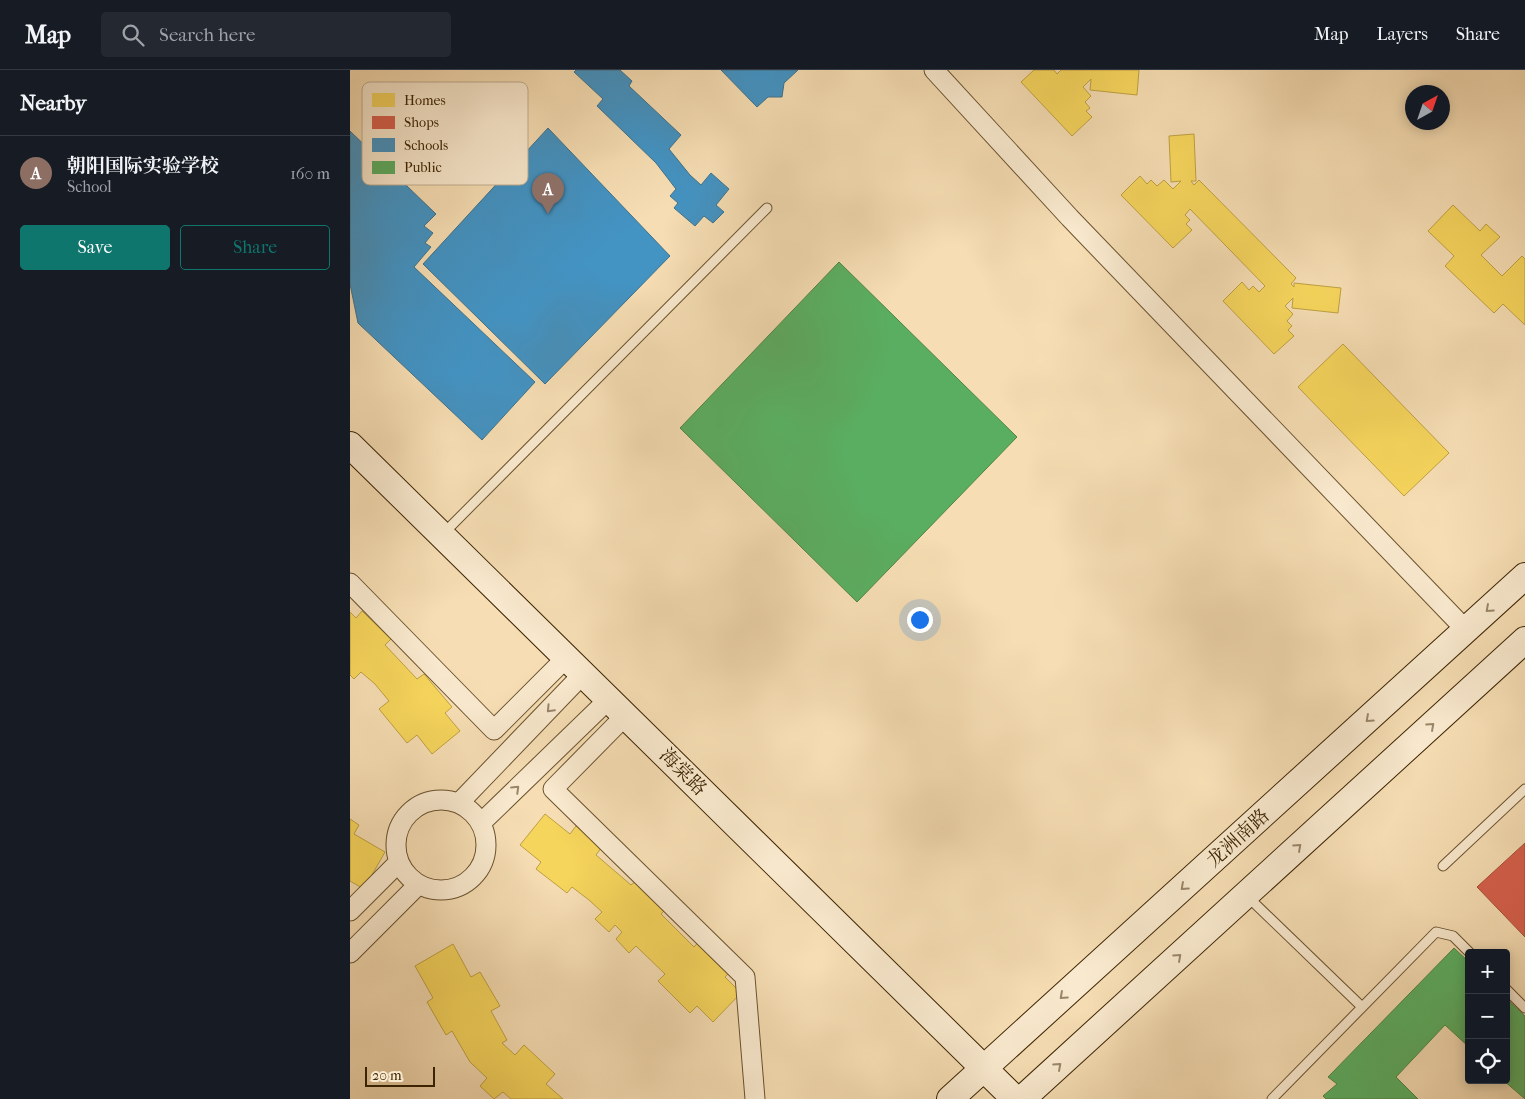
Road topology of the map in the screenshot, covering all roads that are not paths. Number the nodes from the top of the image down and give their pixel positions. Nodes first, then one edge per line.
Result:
1 (934, 70) edge
2 (767, 208) dead end
3 (350, 444) edge
4 (442, 535) junction
5 (1525, 576) edge
6 (350, 583) edge
7 (1466, 630) junction
8 (1525, 640) edge
9 (575, 666) junction
10 (617, 707) junction
11 (494, 730) junction
12 (512, 749) junction
13 (534, 771) junction
14 (1525, 789) edge
15 (552, 790) junction
16 (459, 803) junction
17 (481, 823) junction
18 (399, 862) junction
19 (1443, 866) dead end
20 (418, 885) junction
21 (1246, 895) junction
22 (350, 911) edge
23 (1466, 949) edge
24 (350, 953) edge
25 (1510, 993) edge
26 (1361, 1006) junction
27 (1525, 1008) edge
28 (984, 1068) junction
29 (755, 1099) edge
30 (950, 1099) edge
31 (1015, 1099) edge
32 (1022, 1099) edge
33 (1272, 1099) edge

1 - 7 street
2 - 4 lane
3 - 4 main road, 海棠路
4 - 9 main road, 海棠路
5 -> 7 main road, 龙洲南路
6 - 11 street
7 -> 28 main road, 龙洲南路
21 -> 8 main road
9 - 10 main road, 海棠路
9 - 11 street
9 -> 12 street
10 - 13 street
10 - 15 street
10 - 28 main road, 海棠路
11 - 12 street
12 - 13 street
12 - 16 street
13 - 15 street
17 -> 13 street
14 - 19 lane
15 - 29 street
16 - 17 street
16 - 18 street
17 - 20 street
18 - 20 street
18 - 22 street
20 - 24 street
21 - 26 lane
32 -> 21 main road
23 - 26 lane
25 - 27 lane
26 - 33 lane
28 - 30 main road, 龙洲南路
28 - 31 main road, 海棠路

